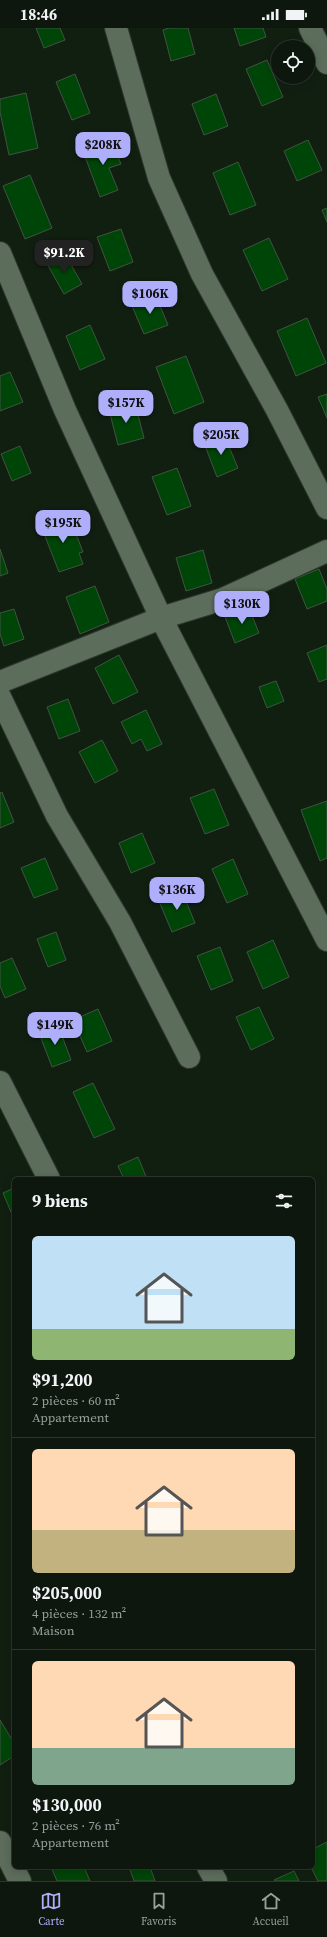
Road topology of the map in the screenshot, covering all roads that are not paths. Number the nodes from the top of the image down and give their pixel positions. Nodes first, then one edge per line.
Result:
1 (116, 28) edge
2 (310, 28) edge
3 (327, 63) edge
4 (0, 253) edge
5 (327, 508) edge
6 (327, 551) edge
7 (161, 618) junction
8 (0, 682) edge
9 (0, 698) edge
10 (327, 940) edge
11 (189, 1057) dead end
12 (0, 1082) edge
13 (48, 1177) edge
14 (0, 1842) edge
15 (12, 1865) edge
16 (14, 1869) edge
17 (209, 1869) edge
18 (20, 1881) edge
19 (216, 1881) edge

1 - 5 street
2 - 3 street
4 - 7 street
6 - 7 street
7 - 8 street
7 - 10 street
9 - 11 street
12 - 13 street
14 - 15 street
16 - 18 street
17 - 19 street

